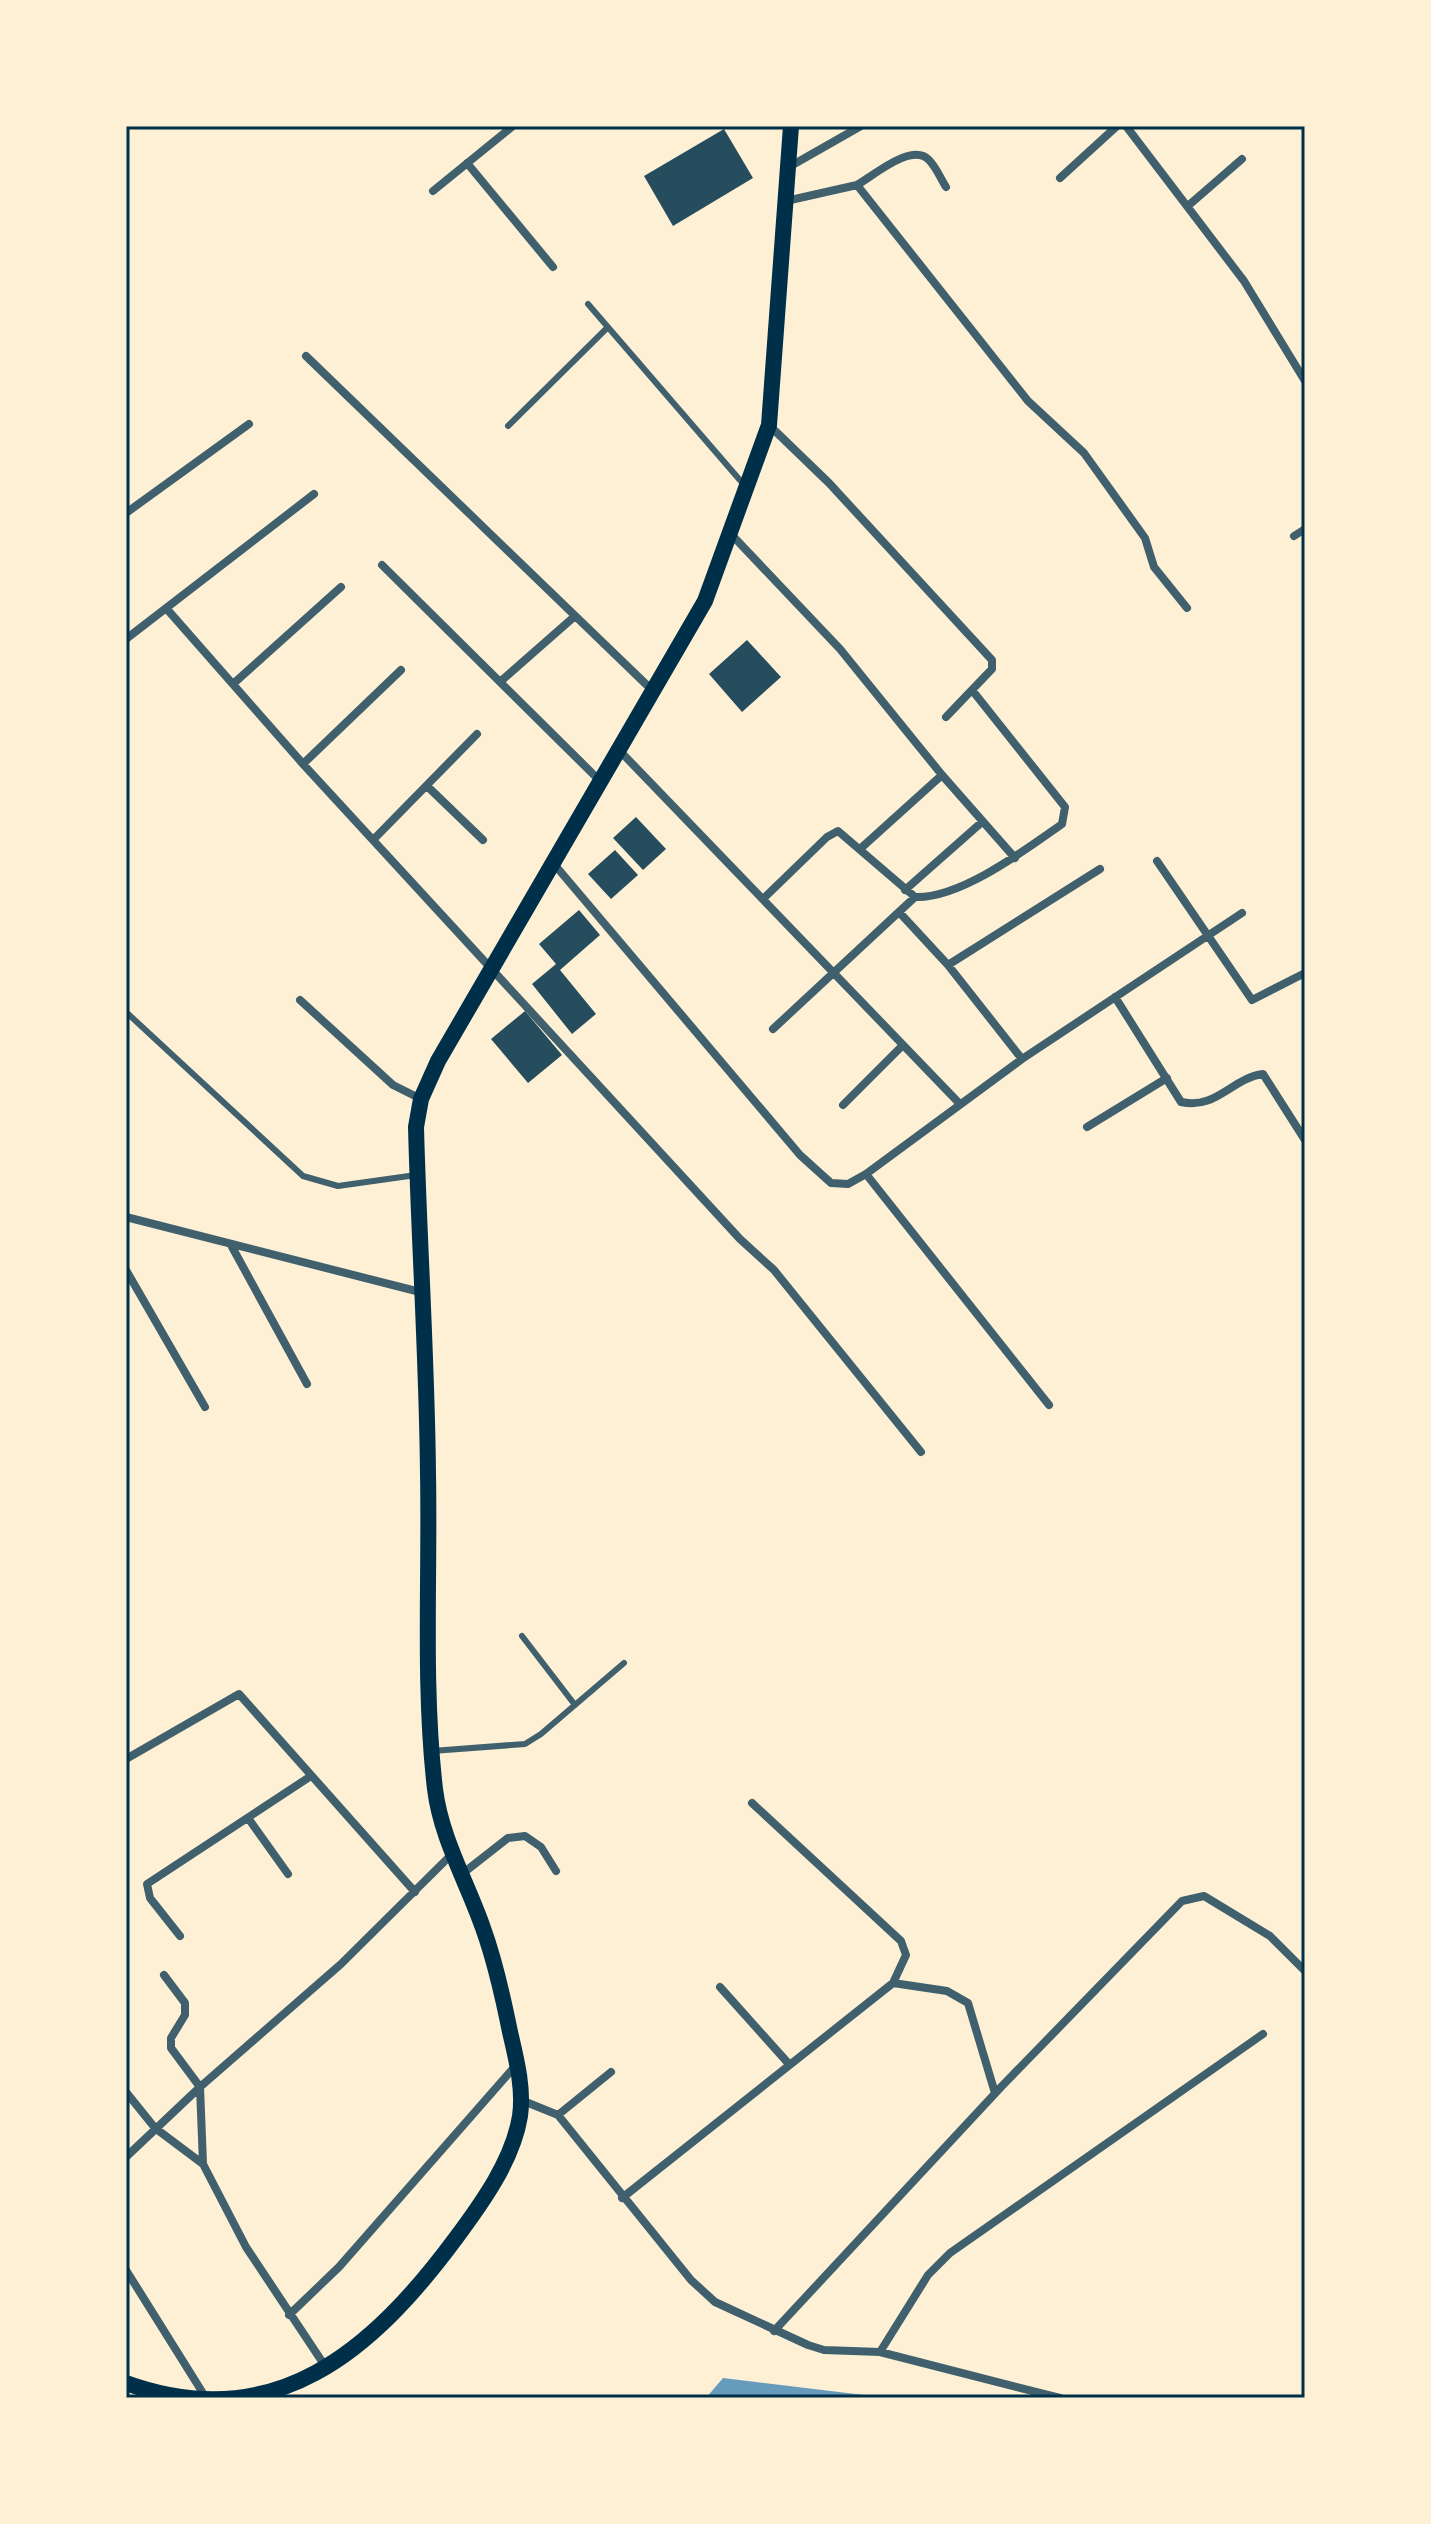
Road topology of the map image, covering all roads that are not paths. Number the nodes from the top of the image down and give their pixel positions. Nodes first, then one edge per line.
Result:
1 (513, 126) edge
2 (791, 126) edge
3 (861, 126) edge
4 (1117, 126) edge
5 (1126, 126) edge
6 (1242, 159) dead end
7 (467, 163) junction
8 (788, 168) junction
9 (1060, 178) dead end
10 (857, 185) junction
11 (946, 187) dead end
12 (433, 191) dead end
13 (786, 201) junction
14 (1189, 205) junction
15 (553, 267) dead end
16 (588, 304) dead end
17 (608, 327) junction
18 (306, 356) dead end
19 (1304, 378) edge
20 (249, 424) dead end
21 (769, 425) junction
22 (508, 426) dead end
23 (746, 487) junction
24 (314, 494) dead end
25 (126, 513) edge
26 (1305, 529) edge
27 (730, 532) junction
28 (1294, 536) dead end
29 (382, 565) dead end
30 (341, 587) dead end
31 (166, 608) junction
32 (1187, 608) dead end
33 (575, 616) junction
34 (126, 639) edge
35 (401, 670) dead end
36 (501, 681) junction
37 (233, 684) junction
38 (972, 690) junction
39 (653, 691) junction
40 (946, 717) dead end
41 (477, 734) dead end
42 (618, 749) junction
43 (303, 764) junction
44 (942, 775) junction
45 (599, 780) junction
46 (427, 786) junction
47 (982, 822) junction
48 (373, 840) junction
49 (483, 840) dead end
50 (860, 849) junction
51 (1015, 858) junction
52 (1157, 861) dead end
53 (553, 863) junction
54 (1100, 869) dead end
55 (905, 890) junction
56 (915, 897) junction
57 (763, 899) junction
58 (899, 912) junction
59 (1242, 913) dead end
60 (1208, 936) junction
61 (948, 965) junction
62 (493, 968) junction
63 (1305, 973) edge
64 (835, 974) junction
65 (1115, 997) junction
66 (300, 1000) dead end
67 (126, 1012) edge
68 (773, 1029) dead end
69 (903, 1045) junction
70 (1022, 1059) junction
71 (1167, 1078) junction
72 (421, 1099) junction
73 (958, 1102) junction
74 (843, 1105) dead end
75 (1087, 1127) dead end
76 (1305, 1140) edge
77 (866, 1174) junction
78 (417, 1175) junction
79 (126, 1217) edge
80 (231, 1245) junction
81 (126, 1270) edge
82 (424, 1293) junction
83 (307, 1384) dead end
84 (1049, 1405) dead end
85 (205, 1407) dead end
86 (921, 1452) dead end
87 (522, 1636) dead end
88 (624, 1663) dead end
89 (575, 1705) junction
90 (432, 1751) junction
91 (126, 1759) edge
92 (311, 1776) junction
93 (752, 1803) dead end
94 (248, 1818) junction
95 (453, 1852) junction
96 (556, 1871) dead end
97 (288, 1874) dead end
98 (462, 1874) junction
99 (415, 1892) junction
100 (180, 1936) dead end
101 (1305, 1971) edge
102 (164, 1975) dead end
103 (893, 1983) junction
104 (720, 1987) dead end
105 (1263, 2034) dead end
106 (518, 2063) junction
107 (788, 2063) junction
108 (611, 2072) dead end
109 (200, 2087) junction
110 (126, 2092) edge
111 (995, 2093) junction
112 (520, 2099) junction
113 (558, 2115) junction
114 (155, 2128) junction
115 (126, 2157) edge
116 (203, 2164) junction
117 (622, 2198) junction
118 (126, 2270) edge
119 (289, 2315) junction
120 (774, 2331) junction
121 (880, 2352) junction
122 (327, 2369) junction
123 (126, 2383) edge
124 (278, 2393) edge
125 (206, 2398) edge
126 (1060, 2398) edge

1 - 7 street
2 - 8 main road
3 - 8 street
4 - 9 street
5 - 14 street
6 - 14 street
7 - 12 street
7 - 15 street
8 - 13 main road
10 - 11 street
10 - 13 street
10 - 32 street
13 - 21 main road
14 - 19 street
16 - 17 lane
17 - 22 lane
17 - 23 lane
18 - 33 street
20 - 25 street
21 - 23 main road
21 - 38 street
23 - 27 main road
24 - 31 street
26 - 28 street
27 - 39 main road
27 - 44 street
29 - 36 street
30 - 37 street
31 - 34 street
31 - 37 street
33 - 36 street
33 - 39 street
35 - 43 street
36 - 45 street
37 - 43 street
38 - 40 street
38 - 51 street
39 - 42 main road
41 - 46 street
42 - 45 main road
42 - 57 street
43 - 48 street
44 - 47 street
44 - 50 street
45 - 53 main road
46 - 48 street
46 - 49 street
47 - 51 street
47 - 55 street
48 - 62 street
50 - 55 street
50 - 57 street
51 - 56 street
52 - 60 street
53 - 62 main road
53 - 77 street
54 - 61 street
55 - 56 street
56 - 58 street
57 - 64 street
58 - 61 street
58 - 64 street
59 - 60 street
60 - 63 street
60 - 65 street
61 - 70 street
62 - 72 main road
62 - 86 street
64 - 68 street
64 - 69 street
65 - 70 street
65 - 71 street
66 - 72 street
67 - 78 lane
69 - 73 street
69 - 74 street
70 - 73 street
71 - 75 street
71 - 76 street
72 - 78 main road
73 - 77 street
77 - 84 street
78 - 82 main road
79 - 80 street
80 - 82 street
80 - 83 street
81 - 85 street
82 - 90 main road
87 - 89 lane
88 - 89 lane
89 - 90 lane
90 - 95 main road
91 - 92 street
92 - 94 street
92 - 99 street
93 - 103 street
94 - 97 street
94 - 100 street
95 - 98 main road
95 - 99 street
96 - 98 street
98 - 106 main road
99 - 109 street
101 - 111 street
102 - 109 street
103 - 107 street
103 - 111 street
104 - 107 street
105 - 121 street
106 - 112 main road
106 - 119 street
107 - 117 street
108 - 113 street
109 - 114 street
109 - 116 street
110 - 114 street
111 - 120 street
112 - 113 street
112 - 122 main road
113 - 117 street
114 - 115 street
114 - 116 street
116 - 119 street
117 - 120 street
118 - 125 street
119 - 122 street
120 - 121 street
121 - 126 street
122 - 124 main road
123 - 125 main road
124 - 125 main road

